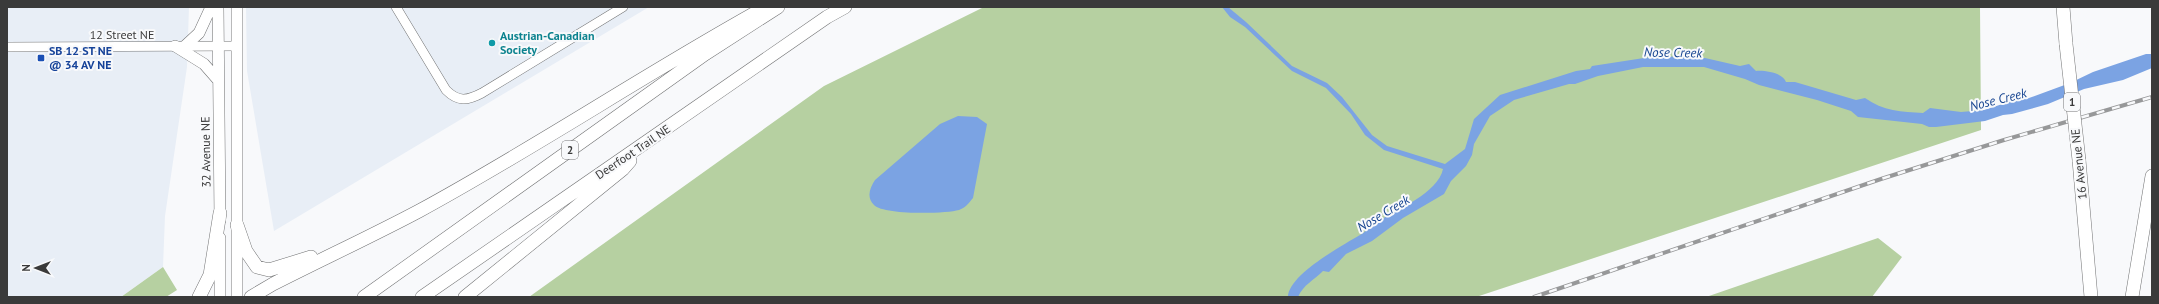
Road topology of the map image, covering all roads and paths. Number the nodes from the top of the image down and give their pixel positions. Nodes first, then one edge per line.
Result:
1 (211, 7) edge
2 (218, 7) edge
3 (237, 7) edge
4 (396, 7) edge
5 (623, 7) edge
6 (766, 7) edge
7 (778, 7) edge
8 (845, 7) edge
9 (2063, 7) edge
10 (607, 11) edge
11 (180, 46) junction
12 (237, 46) junction
13 (7, 47) edge
14 (218, 47) junction
15 (218, 80) junction
16 (641, 147) junction
17 (2152, 176) edge
18 (220, 213) junction
19 (237, 225) junction
20 (385, 227) junction
21 (199, 297) edge
22 (220, 297) edge
23 (237, 297) edge
24 (251, 297) edge
25 (364, 297) edge
26 (422, 297) edge
27 (465, 297) edge
28 (2091, 297) edge
29 (2132, 297) edge

1 - 11 main road
2 - 14 main road, 32 Avenue NE
3 - 12 main road
4 - 10 street
5 - 10 street
6 - 20 highway
7 - 25 highway, 2
8 - 16 highway, Deerfoot Trail NE
9 - 28 highway, 16 Avenue NE / 1, bridge
11 - 13 street, 12 Street NE
11 - 14 street, 12 Street NE
11 - 15 main road
12 - 14 street, 12 Street NE
12 - 19 main road
14 - 15 main road, 32 Avenue NE
15 - 18 main road, 32 Avenue NE
16 - 26 highway, Deerfoot Trail NE
16 - 27 highway
17 - 29 highway
18 - 21 highway
18 - 22 main road, 32 Avenue NE
19 - 20 highway
19 - 23 main road
20 - 24 highway

